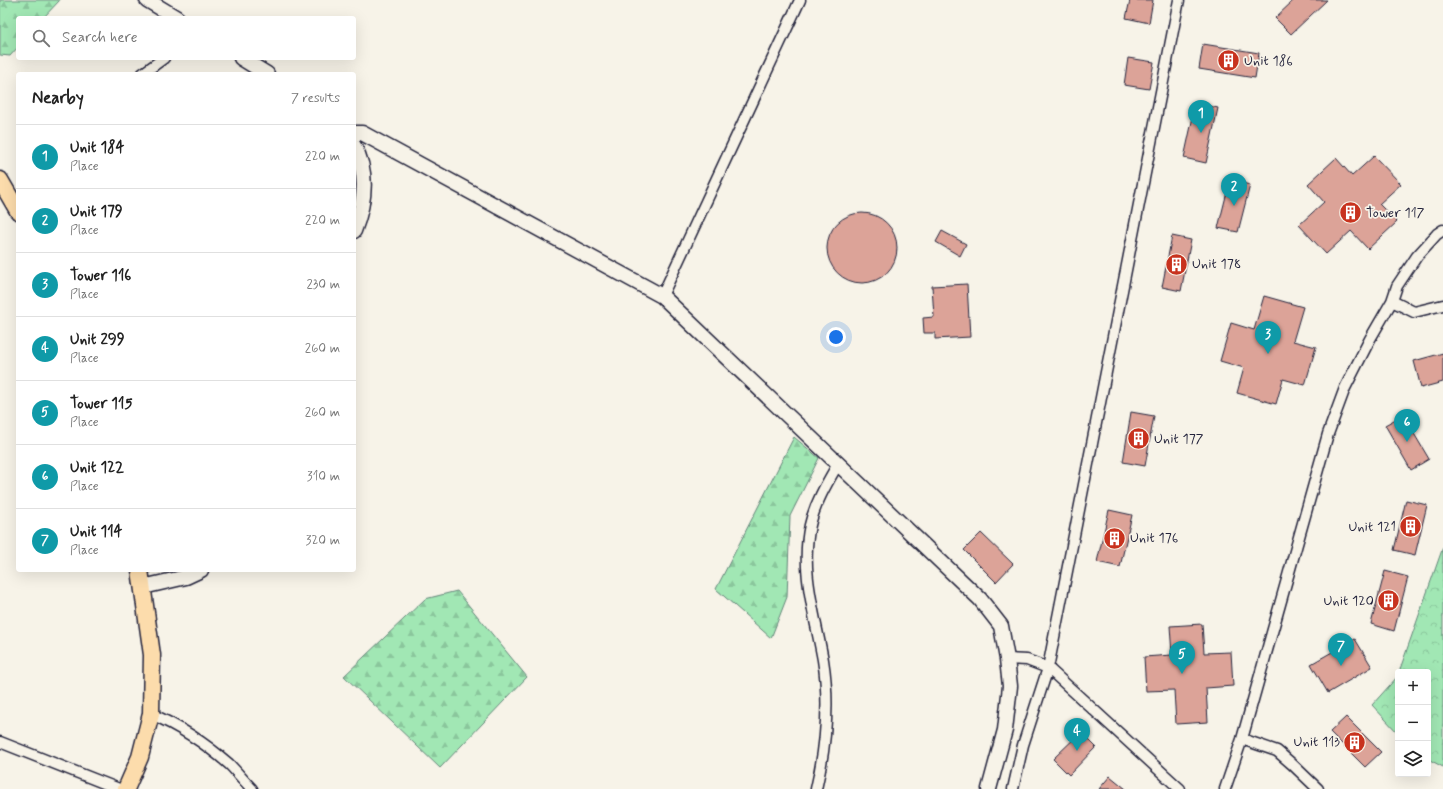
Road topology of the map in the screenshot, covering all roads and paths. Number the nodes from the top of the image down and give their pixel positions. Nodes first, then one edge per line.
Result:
1 (147, 0) edge
2 (800, 0) edge
3 (1179, 0) edge
4 (174, 16) edge
5 (161, 60) edge
6 (245, 60) edge
7 (145, 72) edge
8 (264, 72) edge
9 (356, 133) edge
10 (356, 150) edge
11 (0, 180) edge
12 (16, 208) edge
13 (356, 225) edge
14 (1443, 230) edge
15 (662, 296) junction
16 (1392, 301) junction
17 (1443, 305) edge
18 (838, 464) junction
19 (140, 572) edge
20 (197, 572) edge
21 (143, 587) junction
22 (1007, 659) junction
23 (1048, 668) junction
24 (151, 714) junction
25 (1242, 739) junction
26 (0, 742) edge
27 (119, 789) edge
28 (126, 789) edge
29 (252, 789) edge
30 (816, 789) edge
31 (989, 789) edge
32 (1013, 789) edge
33 (1180, 789) edge
34 (1225, 789) edge
35 (1318, 789) edge

1 - 4 street
2 - 15 street
3 - 23 street
5 - 7 street
6 - 8 street
9 - 15 street
10 - 13 street
11 - 12 main road
14 - 16 street
15 - 18 street
16 - 17 street
16 - 25 street
18 - 22 street
18 - 30 street
19 - 21 main road
20 - 21 street
21 - 24 main road
22 - 23 street
22 - 31 street
23 - 32 street
23 - 33 street
24 - 28 main road
24 - 29 street
25 - 34 street
25 - 35 street
26 - 27 street

